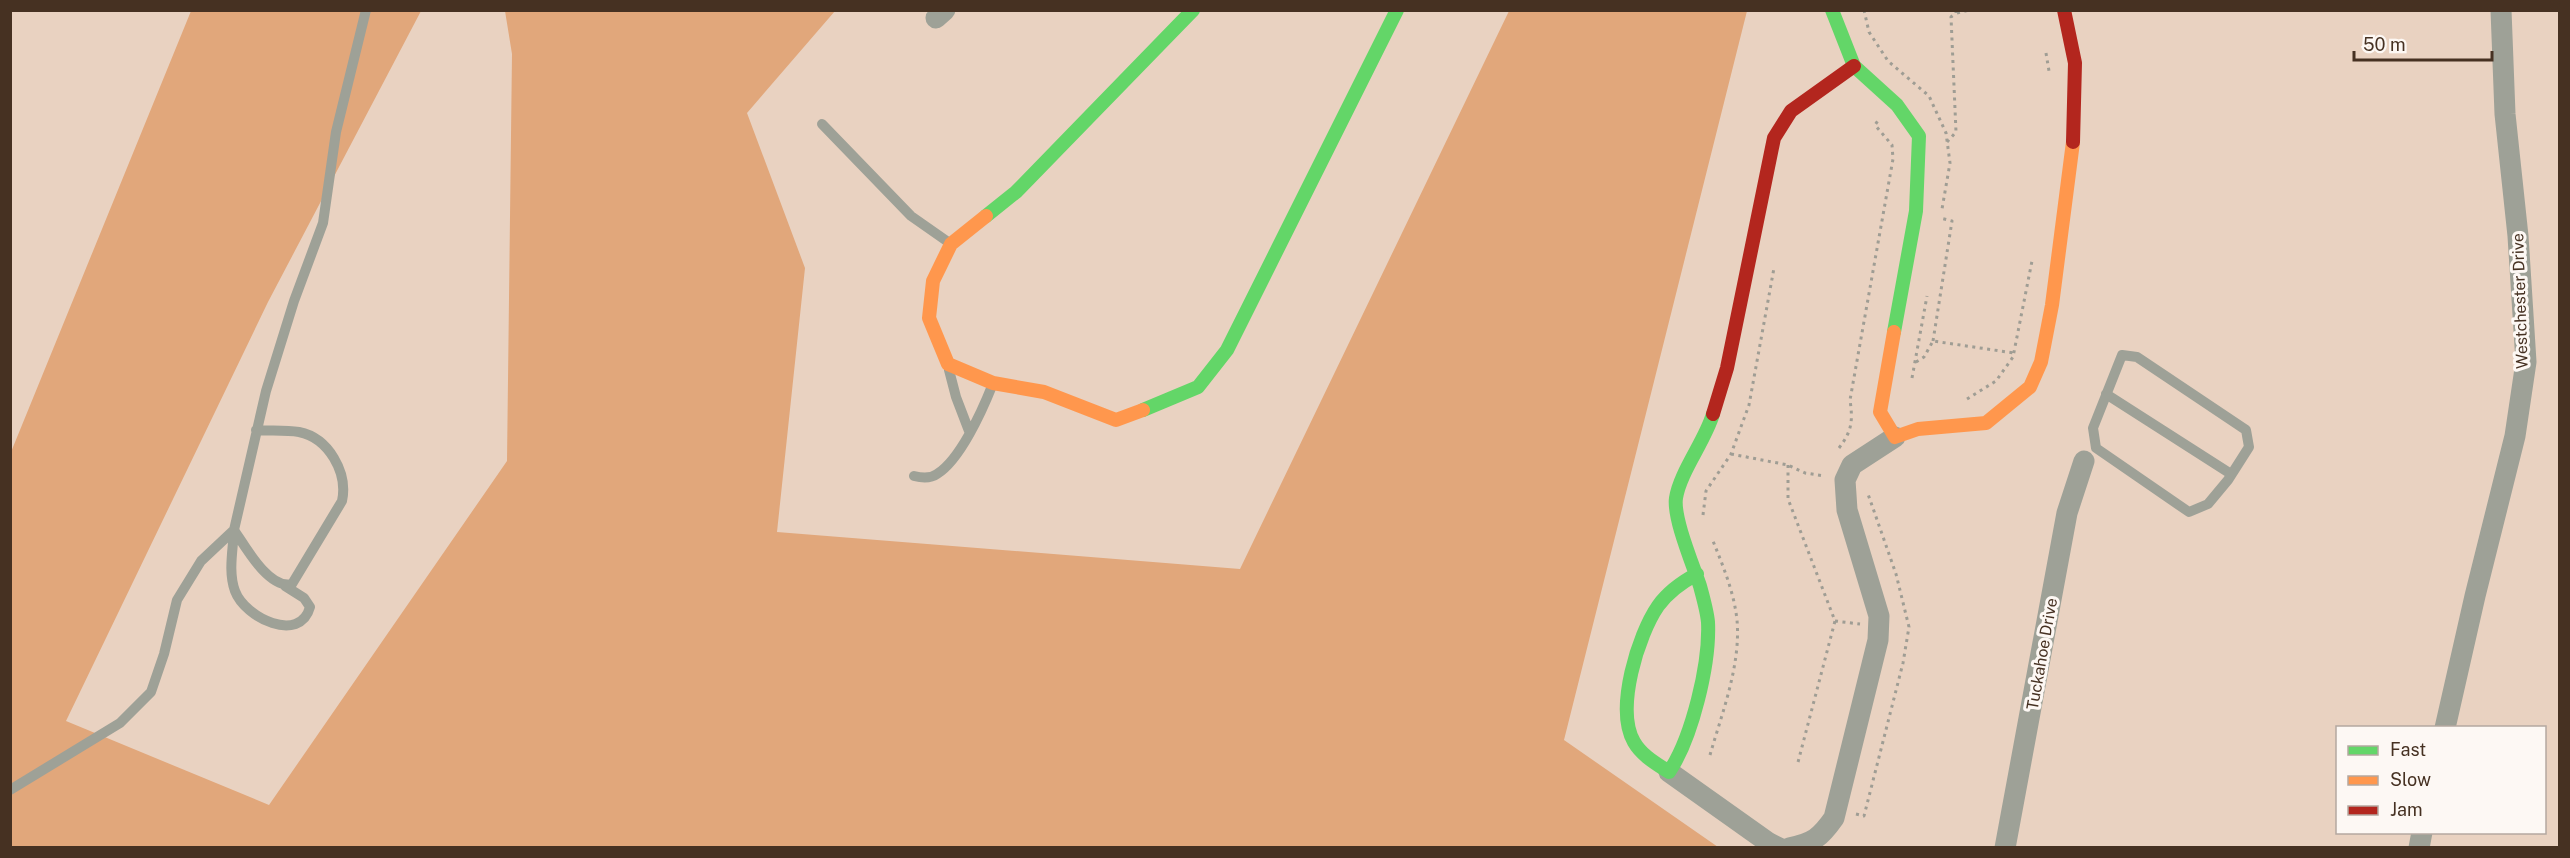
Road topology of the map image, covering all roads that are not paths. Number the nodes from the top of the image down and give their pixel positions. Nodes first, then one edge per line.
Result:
1 (366, 10) edge
2 (1193, 10) edge
3 (1397, 10) edge
4 (1832, 10) edge
5 (2064, 10) edge
6 (2501, 10) edge
7 (1854, 66) junction
8 (822, 124) dead end
9 (951, 244) junction
10 (948, 364) junction
11 (993, 383) junction
12 (2106, 394) junction
13 (256, 430) junction
14 (969, 431) junction
15 (1895, 437) junction
16 (2090, 455) junction
17 (2231, 474) junction
18 (914, 476) dead end
19 (234, 530) junction
20 (1697, 574) junction
21 (285, 586) junction
22 (2445, 726) edge
23 (1669, 772) junction
24 (10, 790) edge
25 (1817, 844) edge
26 (1779, 848) edge
27 (1789, 848) edge
28 (2005, 848) edge

1 - 13 lane
2 - 9 street
3 - 11 street
4 - 7 street
5 - 15 street
6 - 22 street, Westchester Drive
7 - 15 street
7 - 20 street
8 - 9 lane
9 - 10 street
10 - 11 street
10 - 14 lane
11 - 14 lane
12 - 16 lane
12 - 17 lane
12 - 17 lane
13 - 19 lane
13 - 21 lane
14 - 18 lane
15 - 25 street
16 - 17 lane
16 - 28 street, Tuckahoe Drive
19 - 21 lane
19 - 21 lane
19 - 24 lane
20 - 23 street
20 - 23 street
23 - 26 street
25 - 27 street

